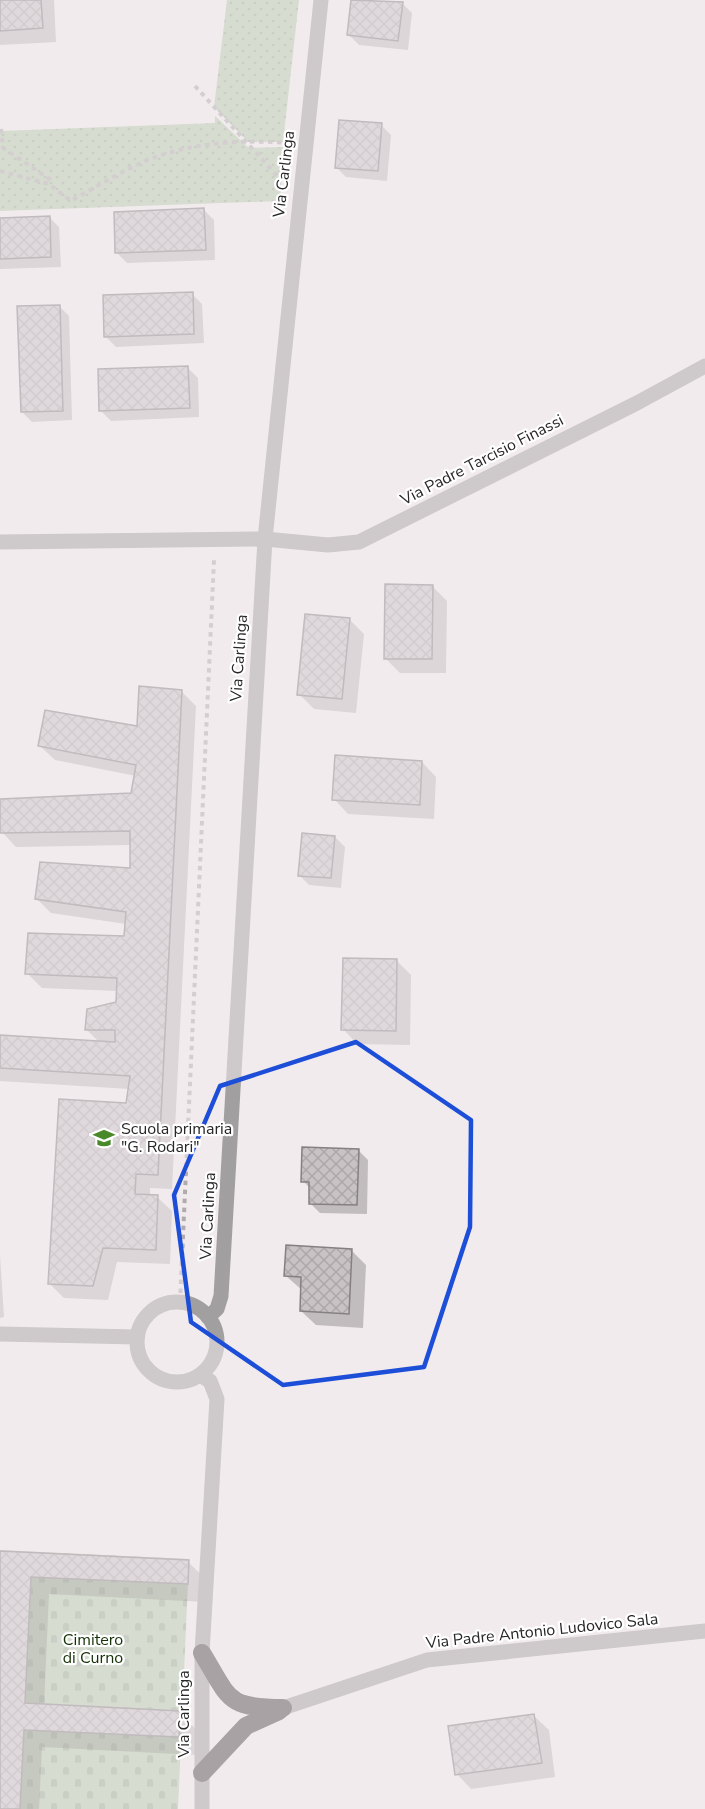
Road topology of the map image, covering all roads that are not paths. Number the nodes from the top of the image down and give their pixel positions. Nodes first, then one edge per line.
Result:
1 (321, 0) edge
2 (705, 366) edge
3 (265, 539) junction
4 (0, 542) edge
5 (208, 1317) junction
6 (0, 1334) edge
7 (137, 1336) junction
8 (200, 1375) junction
9 (705, 1631) edge
10 (202, 1653) junction
11 (283, 1708) junction
12 (202, 1773) junction
13 (202, 1809) edge

1 - 3 street, Via Carlinga
2 - 3 street, Via Padre Tarcisio Finassi
3 - 4 street, Via Padre Tarcisio Finassi
3 - 5 street, Via Carlinga
5 - 7 street
5 - 8 street
6 - 7 street
7 - 8 street
8 - 10 street, Via Carlinga
9 - 11 street, Via Padre Antonio Ludovico Sala
10 - 11 highway
10 - 12 street, Via Carlinga
11 - 12 highway
12 - 13 street, Via Carlinga

